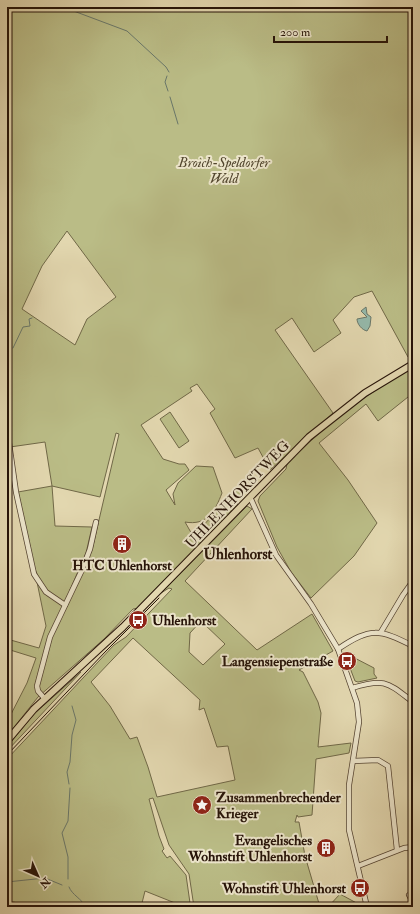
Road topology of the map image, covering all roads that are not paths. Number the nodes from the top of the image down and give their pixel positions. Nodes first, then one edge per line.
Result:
1 (413, 364) edge
2 (8, 436) edge
3 (250, 496) junction
4 (96, 522) dead end
5 (413, 581) edge
6 (65, 605) junction
7 (381, 632) junction
8 (413, 646) edge
9 (338, 649) junction
10 (352, 688) junction
11 (44, 699) junction
12 (413, 702) edge
13 (7, 741) edge
14 (353, 761) junction
15 (413, 847) edge
16 (397, 850) junction
17 (358, 866) junction
18 (409, 895) dead end
19 (413, 902) edge
20 (367, 907) edge

1 - 3 main road, UHLENHORSTWEG
2 - 6 street
3 - 9 street
3 - 11 main road, UHLENHORSTWEG
4 - 6 street
5 - 7 street
6 - 11 street
7 - 8 street
7 - 9 street
9 - 10 street
10 - 12 street
10 - 14 street
11 - 13 main road, UHLENHORSTWEG
14 - 16 street
14 - 17 street
15 - 16 street
16 - 17 street
17 - 20 street
18 - 19 street

